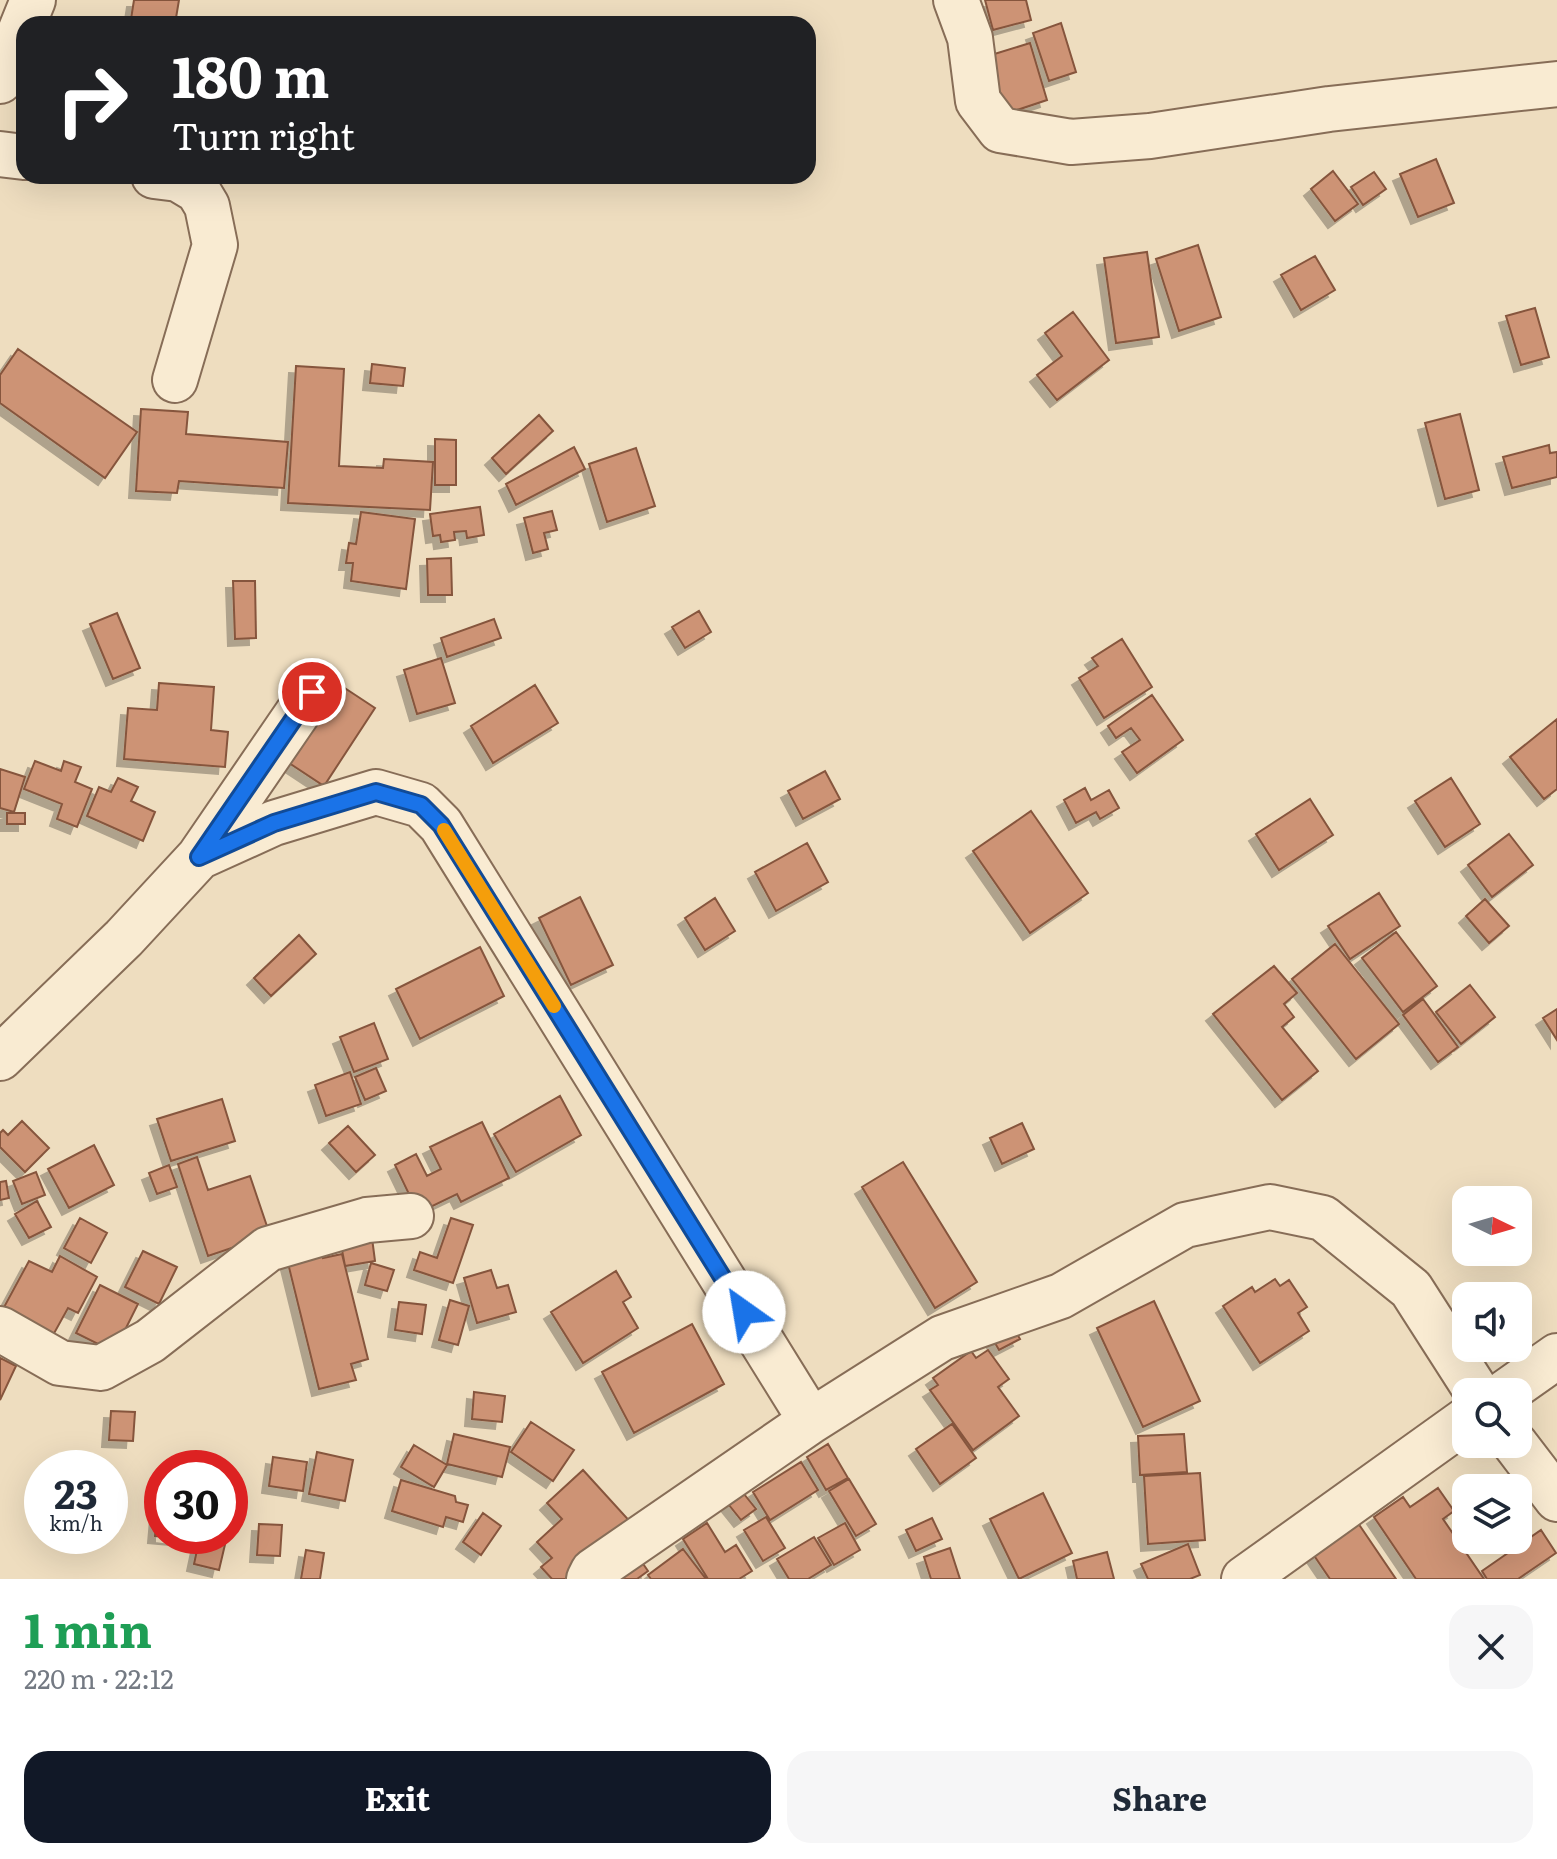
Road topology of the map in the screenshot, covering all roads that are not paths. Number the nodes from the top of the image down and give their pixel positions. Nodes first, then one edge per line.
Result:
1 (956, 0) edge
2 (16, 42) edge
3 (0, 81) edge
4 (1557, 84) edge
5 (186, 184) edge
6 (175, 380) dead end
7 (312, 692) dead end
8 (199, 857) junction
9 (0, 1058) edge
10 (411, 1216) dead end
11 (0, 1329) edge
12 (1557, 1356) edge
13 (1468, 1378) edge
14 (1526, 1378) edge
15 (811, 1421) junction
16 (1452, 1430) edge
17 (1526, 1458) edge
18 (1557, 1499) edge
19 (589, 1579) edge
20 (1244, 1579) edge

1 - 4 street
2 - 3 street
5 - 6 street
7 - 8 street
8 - 9 street
8 - 15 street
10 - 11 street
12 - 14 street
13 - 15 street
15 - 19 street
16 - 20 street
17 - 18 street

